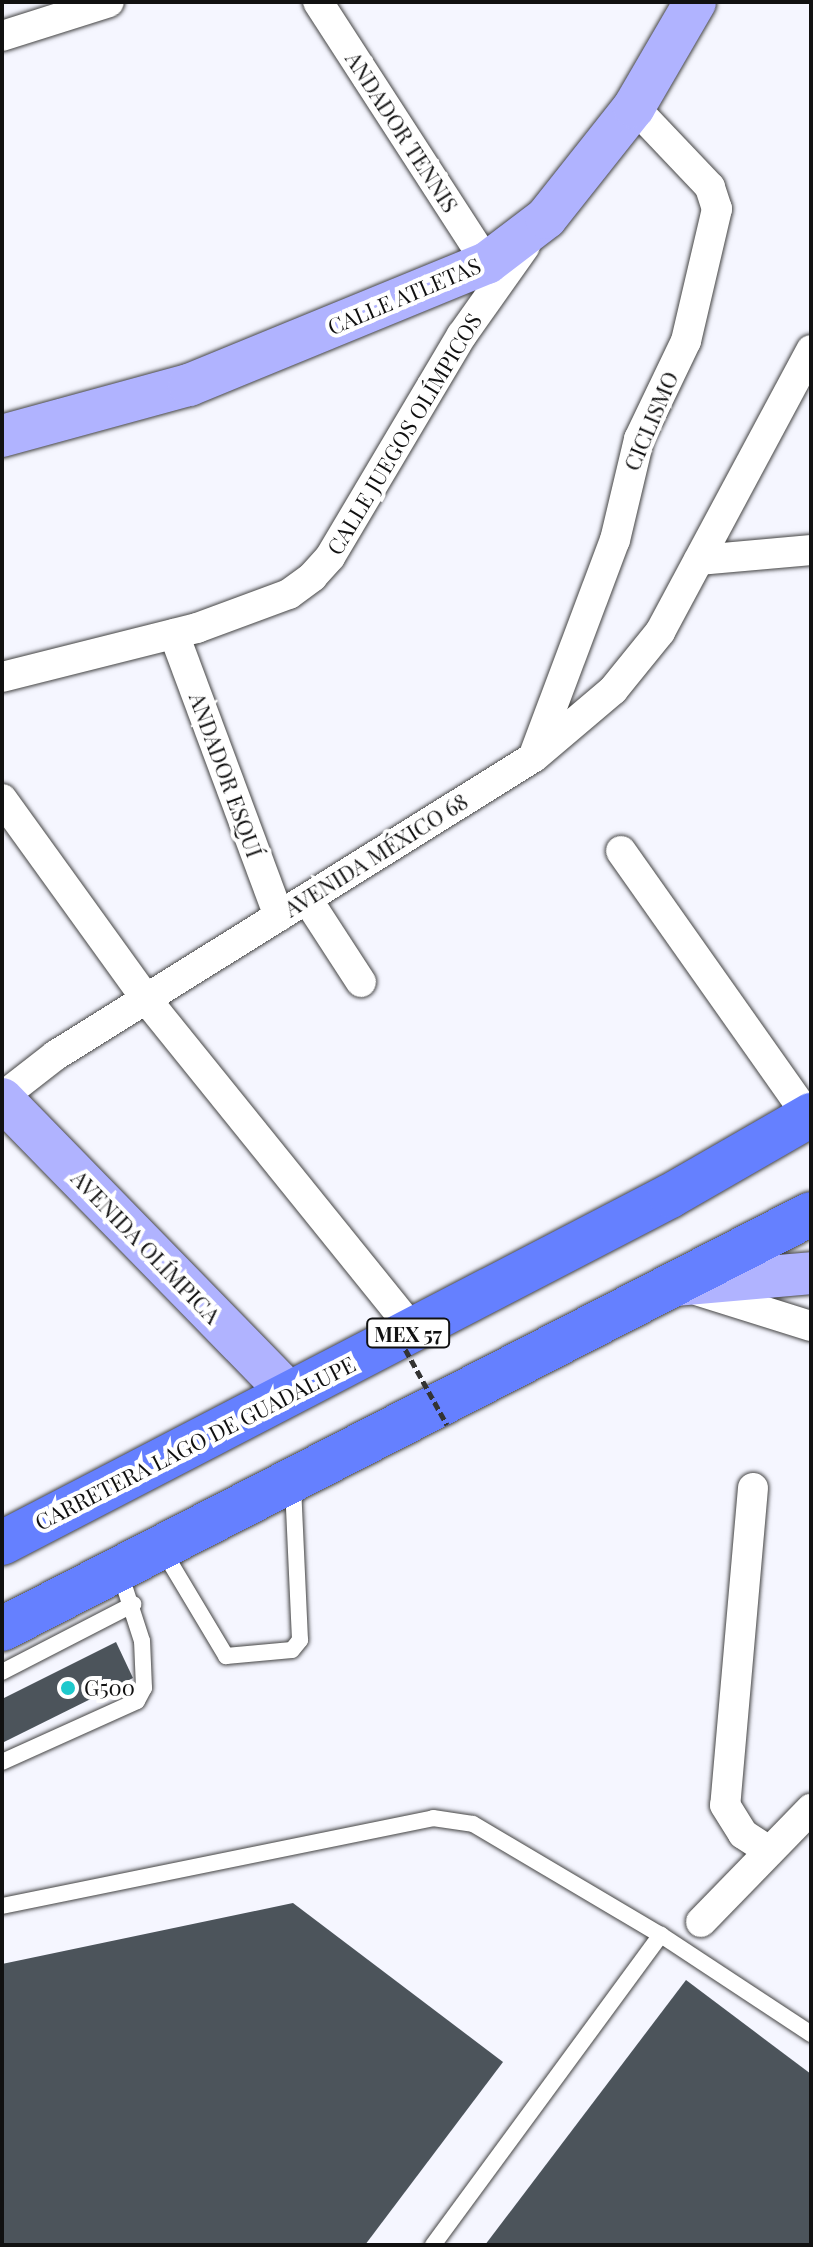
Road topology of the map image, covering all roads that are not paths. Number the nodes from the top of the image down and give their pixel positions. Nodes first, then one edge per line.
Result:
1 (109, 2) edge
2 (318, 2) edge
3 (695, 2) edge
4 (2, 36) edge
5 (634, 107) junction
6 (546, 218) junction
7 (487, 263) junction
8 (811, 350) edge
9 (2, 436) edge
10 (811, 550) edge
11 (699, 560) junction
12 (174, 634) junction
13 (2, 677) edge
14 (534, 757) junction
15 (2, 799) edge
16 (621, 851) dead end
17 (307, 899) junction
18 (279, 916) junction
19 (361, 982) dead end
20 (146, 999) junction
21 (2, 1098) edge
22 (810, 1116) edge
23 (811, 1214) edge
24 (811, 1273) edge
25 (674, 1285) junction
26 (401, 1324) junction
27 (811, 1326) edge
28 (290, 1394) junction
29 (293, 1480) junction
30 (753, 1488) dead end
31 (2, 1543) edge
32 (161, 1548) junction
33 (126, 1587) junction
34 (2, 1629) edge
35 (2, 1672) edge
36 (2, 1762) edge
37 (811, 1809) edge
38 (766, 1849) junction
39 (2, 1906) edge
40 (701, 1922) dead end
41 (661, 1935) junction
42 (811, 2034) edge
43 (433, 2245) edge

1 - 4 street
2 - 7 street, ANDADOR TENNIS
3 - 5 street, CALLE ATLETAS
5 - 6 street, CALLE ATLETAS
5 - 14 street, CICLISMO
6 - 7 street, CALLE ATLETAS
6 - 12 street, CALLE JUEGOS OLÍMPICOS
7 - 9 street, CALLE ATLETAS
8 - 11 street, AVENIDA MÉXICO 68
10 - 11 street
11 - 14 street, AVENIDA MÉXICO 68
12 - 13 street, CALLE JUEGOS OLÍMPICOS
12 - 18 street, ANDADOR ESQUÍ
14 - 17 street, AVENIDA MÉXICO 68
15 - 20 street
16 - 22 street
17 - 18 street, AVENIDA MÉXICO 68
17 - 19 street
18 - 20 street, AVENIDA MÉXICO 68
20 - 21 street, AVENIDA MÉXICO 68
20 - 26 street
21 - 28 street, AVENIDA OLÍMPICA
22 - 26 main road, CARRETERA LAGO DE GUADALUPE / MEX 57
23 - 25 main road
24 - 25 street
25 - 27 street
25 - 29 main road
26 - 28 main road, CARRETERA LAGO DE GUADALUPE / MEX 57
28 - 31 main road, CARRETERA LAGO DE GUADALUPE / MEX 57
29 - 32 main road
29 - 32 lane
30 - 38 street
32 - 33 main road
33 - 34 main road
33 - 35 lane
33 - 36 lane
37 - 38 street
38 - 40 street
39 - 41 lane
41 - 42 lane
41 - 43 lane

